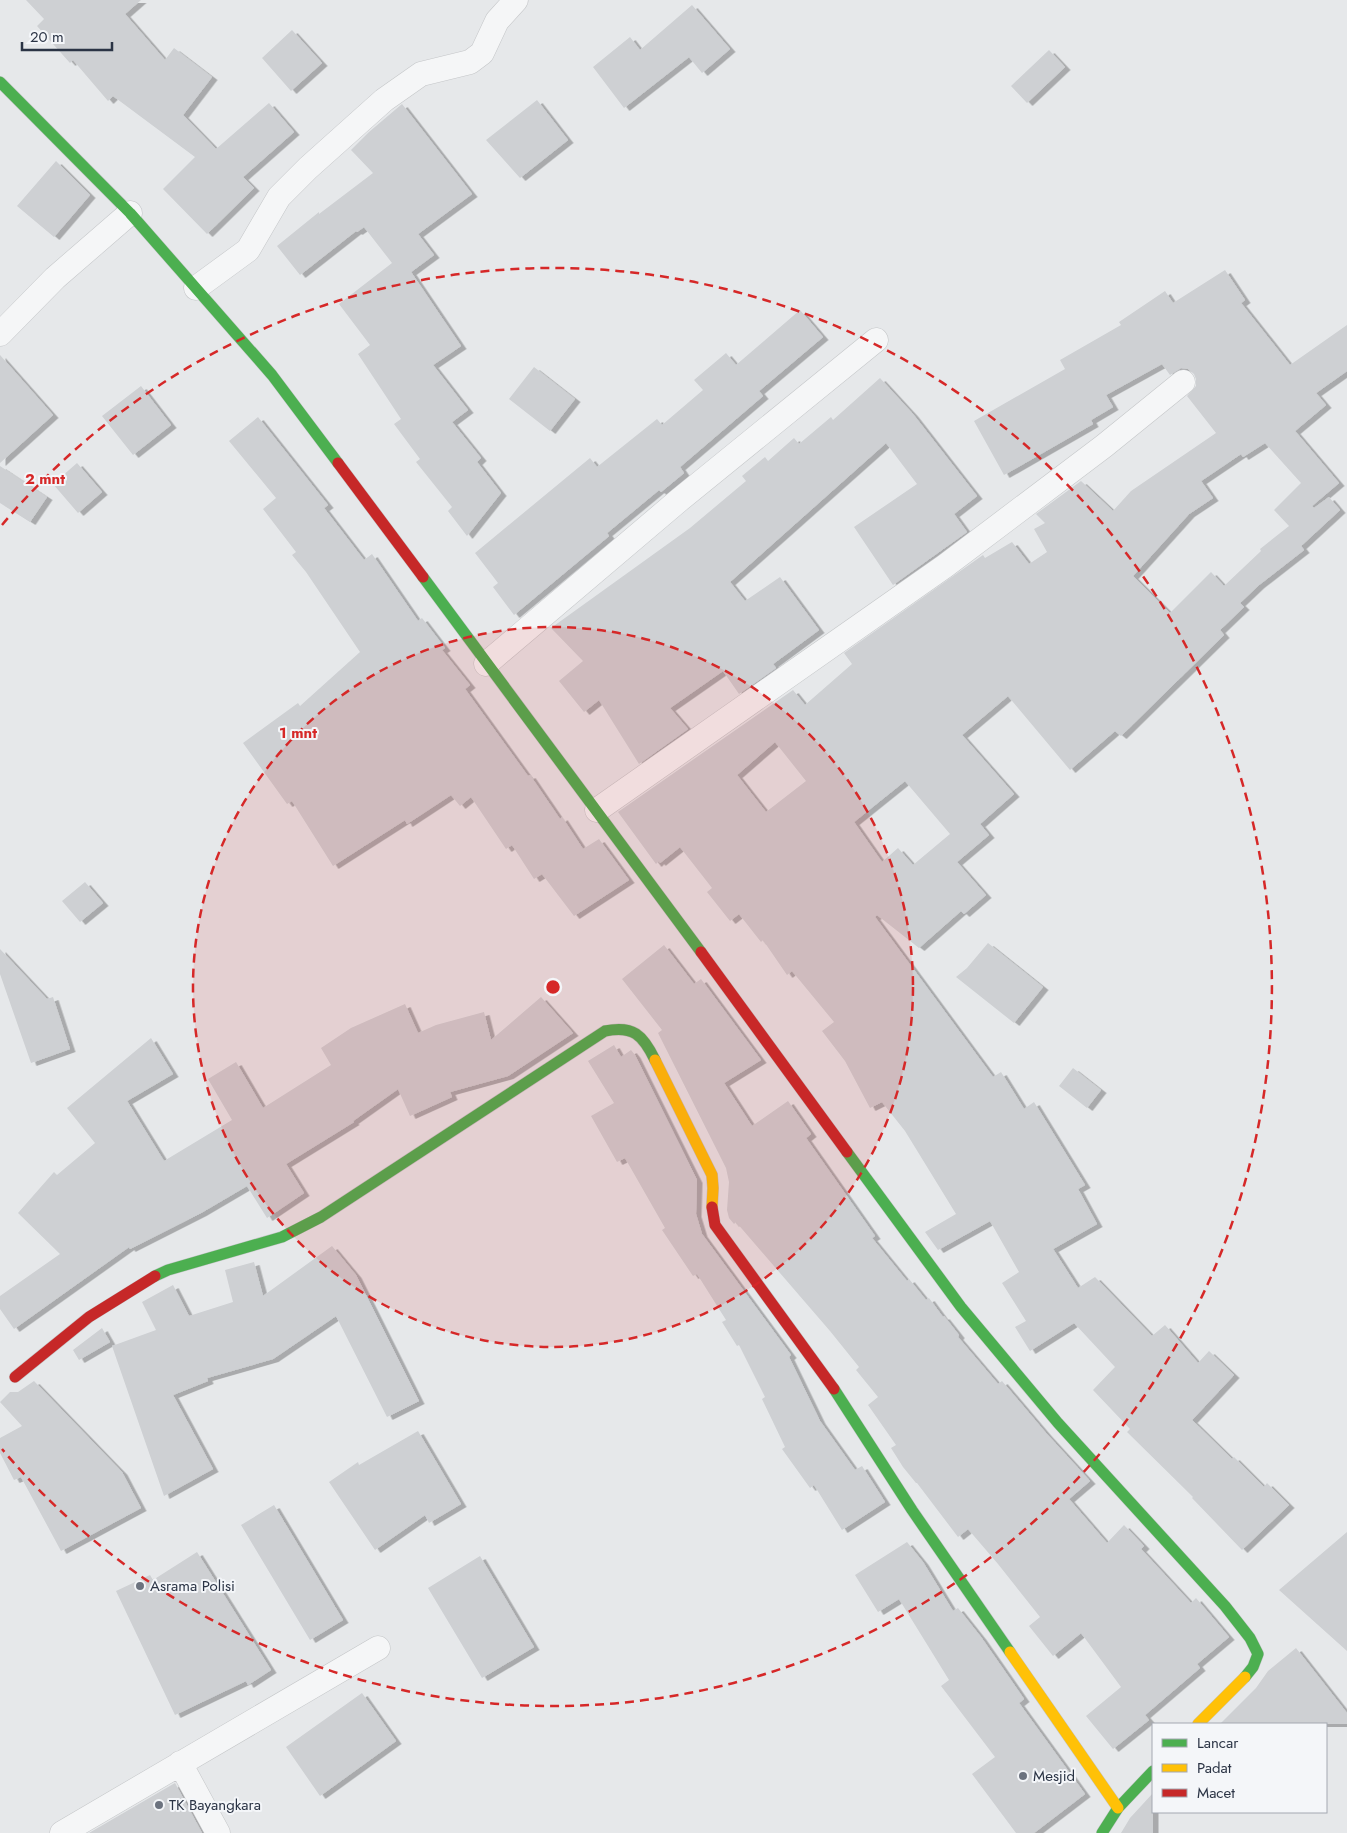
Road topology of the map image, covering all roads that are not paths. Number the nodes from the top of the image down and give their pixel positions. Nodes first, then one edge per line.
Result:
1 (516, 0) edge
2 (0, 82) edge
3 (130, 212) junction
4 (196, 288) junction
5 (0, 334) edge
6 (876, 340) dead end
7 (1183, 382) dead end
8 (486, 664) junction
9 (596, 810) junction
10 (15, 1377) dead end
11 (378, 1648) dead end
12 (1199, 1723) edge
13 (180, 1763) junction
14 (1152, 1772) edge
15 (1118, 1808) junction
16 (62, 1833) edge
17 (218, 1833) edge
18 (1102, 1833) edge

1 - 4 street
2 - 3 main road
3 - 4 main road
3 - 5 street
4 - 8 main road
6 - 8 street
7 - 9 street
8 - 9 main road
9 - 12 main road
10 - 15 main road
11 - 13 street
13 - 16 street
13 - 17 street
14 - 15 main road
15 - 18 main road

